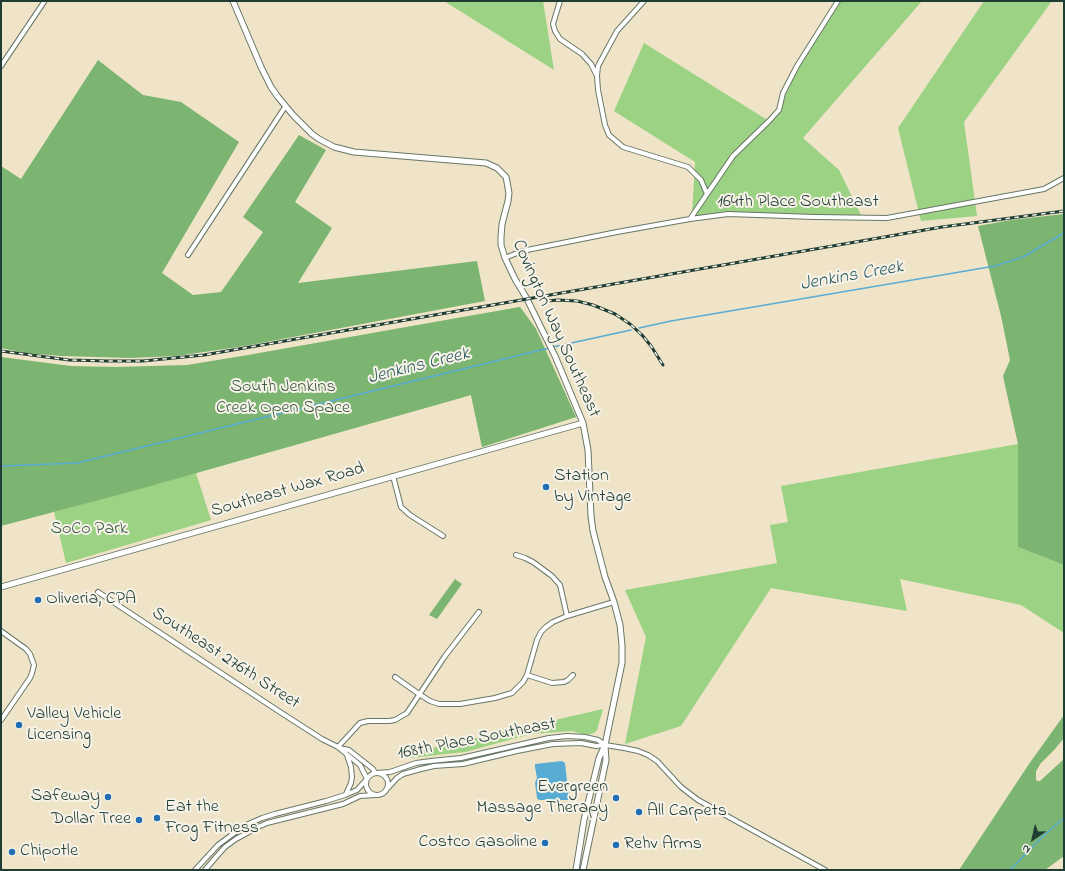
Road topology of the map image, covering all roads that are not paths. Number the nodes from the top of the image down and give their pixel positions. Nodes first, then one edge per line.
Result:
1 (44, 1) edge
2 (234, 1) edge
3 (560, 1) edge
4 (644, 1) edge
5 (838, 1) edge
6 (1, 66) edge
7 (597, 76) junction
8 (285, 107) junction
9 (1064, 178) edge
10 (707, 194) junction
11 (690, 219) junction
12 (188, 255) dead end
13 (505, 258) junction
14 (583, 423) junction
15 (393, 476) junction
16 (443, 536) dead end
17 (516, 555) dead end
18 (1, 587) edge
19 (98, 592) dead end
20 (614, 602) junction
21 (479, 612) dead end
22 (567, 616) junction
23 (1, 631) edge
24 (528, 675) junction
25 (573, 675) dead end
26 (395, 677) dead end
27 (419, 694) junction
28 (1, 720) edge
29 (605, 745) junction
30 (338, 747) junction
31 (346, 755) junction
32 (376, 773) junction
33 (367, 779) junction
34 (387, 789) junction
35 (345, 795) junction
36 (375, 795) junction
37 (584, 820) junction
38 (587, 854) junction
39 (196, 870) edge
40 (205, 870) edge
41 (576, 870) edge
42 (584, 870) edge
43 (825, 870) edge

1 - 6 street
2 - 8 street
3 - 7 street
4 - 7 street
5 - 10 street
7 - 10 street
8 - 12 street
8 - 13 street, Covington Way Southeast
9 - 11 street, 164th Place Southeast
10 - 11 street
11 - 13 street, 164th Place Southeast
13 - 14 street, Covington Way Southeast
14 - 15 street, Southeast Wax Road
14 - 20 street, Covington Way Southeast
15 - 16 street
15 - 18 street, Southeast Wax Road
17 - 22 street
19 - 30 street, Southeast 276th Street
20 - 22 street
20 - 29 street, Covington Way Southeast
21 - 27 street
22 - 24 street
23 - 28 street
24 - 25 street
24 - 27 street
26 - 27 street
27 - 30 street
29 - 32 street, 168th Place Southeast
29 - 34 street, 168th Place Southeast
29 - 37 street, Covington Way Southeast
29 - 38 street, Covington Way Southeast
29 - 43 street, 168th Place Southeast
30 - 31 street, Southeast 276th Street
30 - 32 street, Southeast 276th Street
31 - 33 street, Southeast 276th Street
31 - 35 street, Southeast 276th Street
32 - 33 street
32 - 34 street
33 - 35 street
33 - 36 street
34 - 36 street
35 - 39 street
36 - 40 street
37 - 38 street
37 - 41 street, Covington Way Southeast
38 - 42 street, Covington Way Southeast

